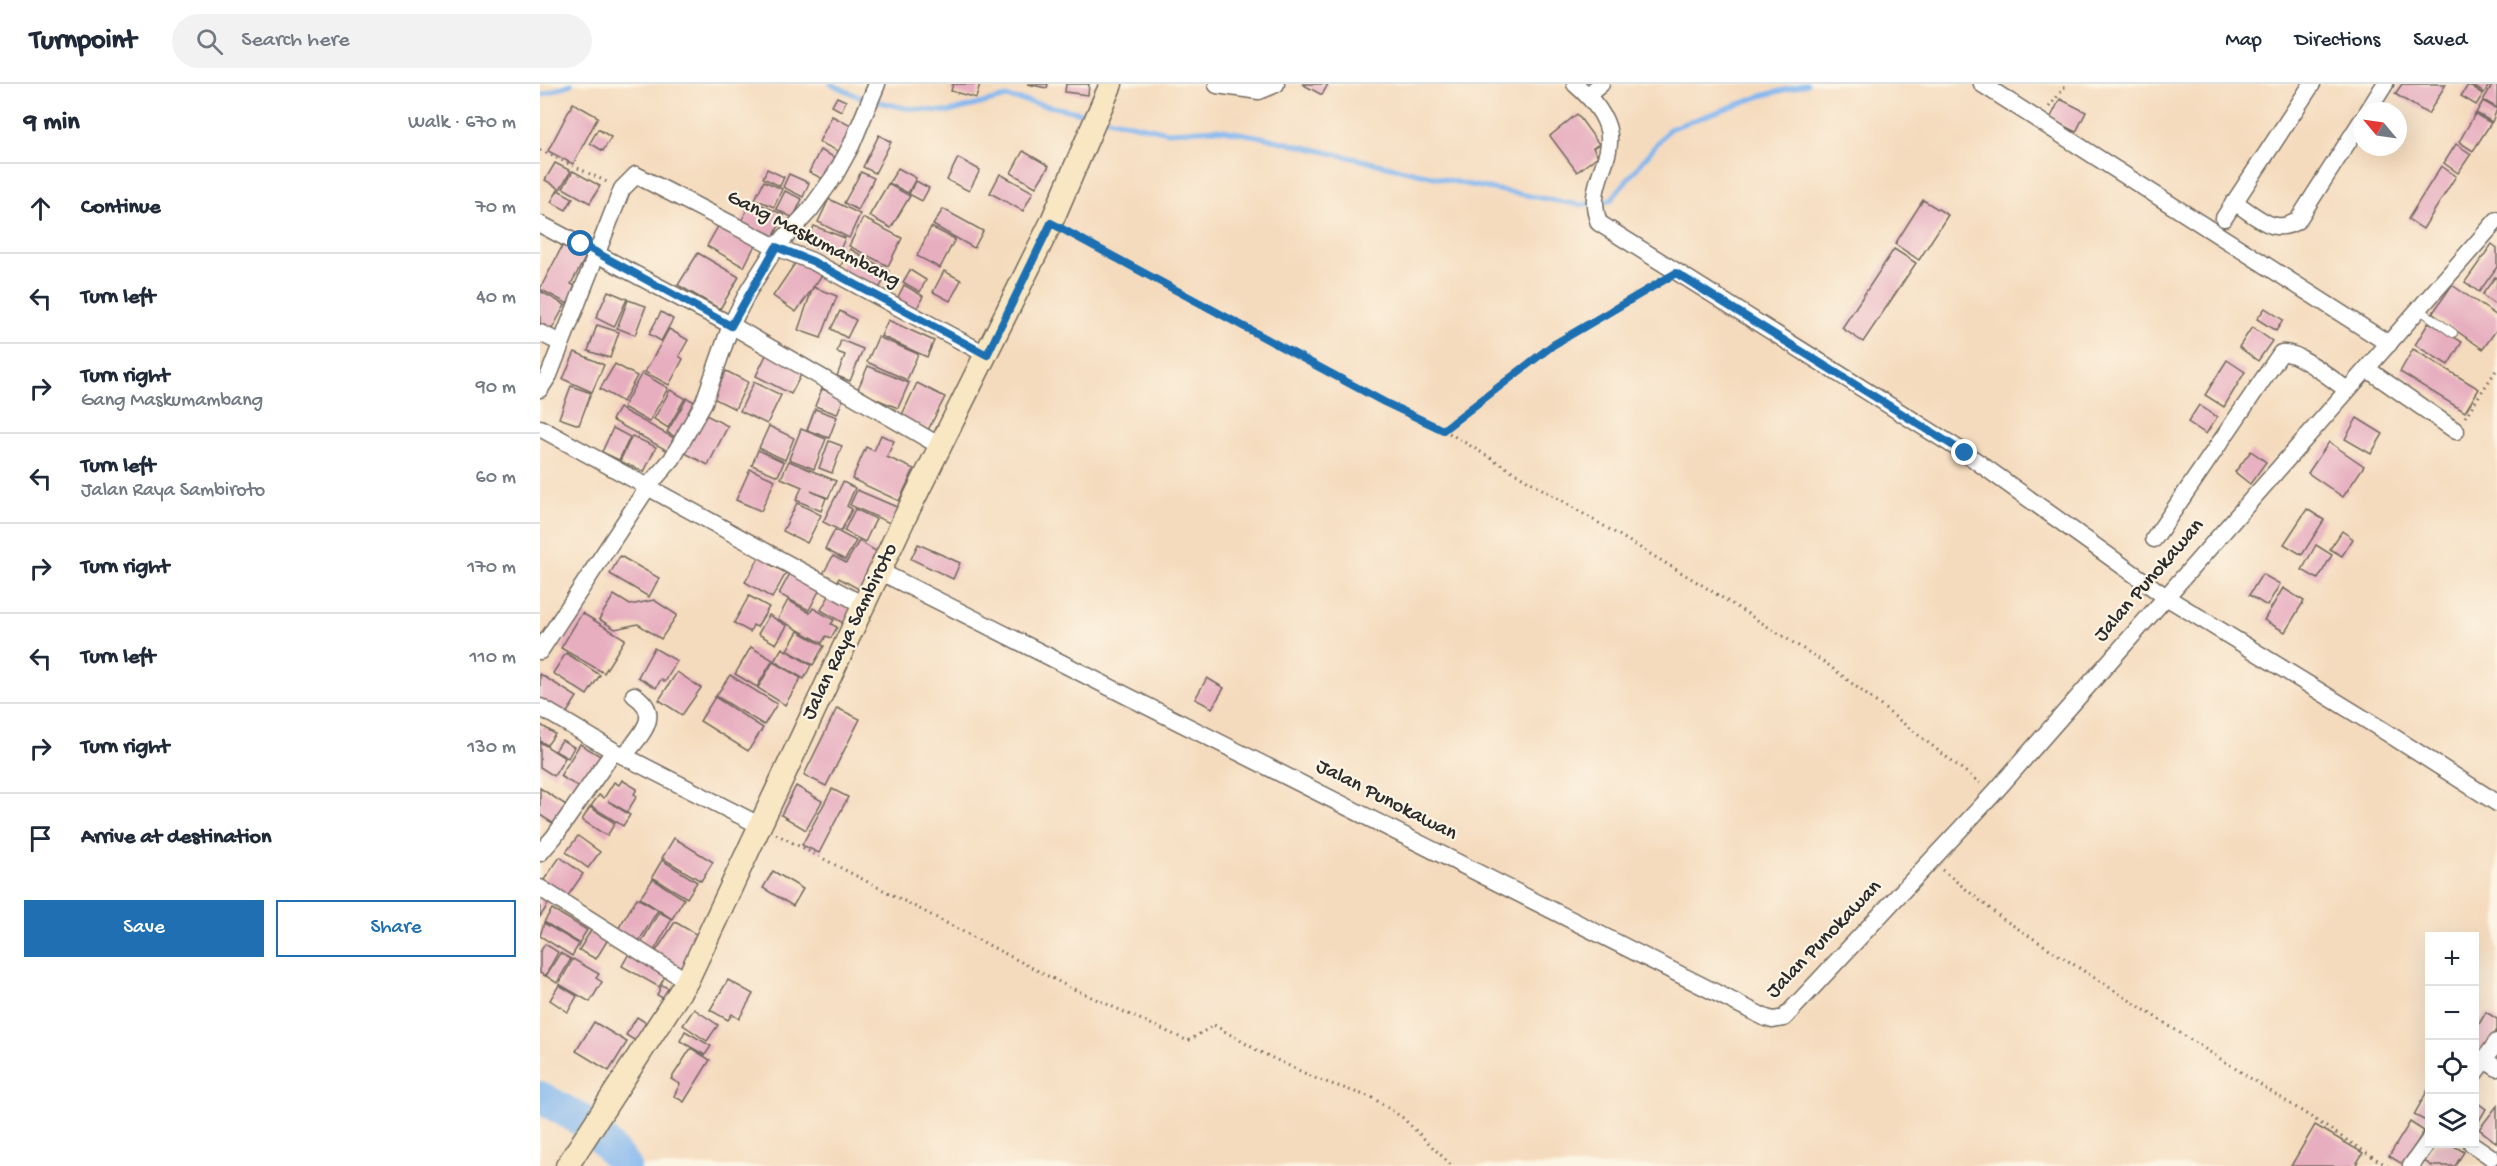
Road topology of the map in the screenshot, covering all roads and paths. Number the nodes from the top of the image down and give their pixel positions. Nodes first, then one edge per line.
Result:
1 (1111, 84) edge
2 (1276, 84) edge
3 (1982, 84) edge
4 (2067, 84) edge
5 (2312, 84) edge
6 (2385, 84) edge
7 (877, 85) edge
8 (1217, 85) edge
9 (1588, 88) edge
10 (2374, 102) edge
11 (2039, 120) junction
12 (2353, 134) edge
13 (540, 150) edge
14 (622, 189) junction
15 (2235, 202) junction
16 (2224, 218) dead end
17 (2497, 220) edge
18 (1051, 223) junction
19 (540, 224) edge
20 (776, 247) junction
21 (597, 253) junction
22 (1676, 273) junction
23 (2419, 309) junction
24 (731, 326) junction
25 (540, 333) edge
26 (2452, 333) dead end
27 (561, 343) junction
28 (2388, 344) junction
29 (987, 355) junction
30 (2367, 369) junction
31 (2497, 369) edge
32 (540, 388) edge
33 (2348, 390) junction
34 (540, 428) edge
35 (1443, 430) junction
36 (2456, 431) joint
37 (940, 446) junction
38 (649, 485) junction
39 (2154, 539) dead end
40 (881, 572) junction
41 (2166, 597) junction
42 (865, 606) junction
43 (540, 651) edge
44 (634, 695) dead end
45 (540, 707) edge
46 (619, 754) junction
47 (1994, 793) junction
48 (2497, 803) edge
49 (759, 825) junction
50 (540, 853) edge
51 (1932, 861) junction
52 (540, 888) edge
53 (687, 981) junction
54 (2497, 1042) edge
55 (2485, 1068) edge
56 (2425, 1146) edge
57 (2479, 1148) edge
58 (2491, 1157) dead end
59 (567, 1166) edge
60 (1452, 1166) edge
61 (2387, 1166) edge
62 (2411, 1166) edge

1 - 18 street, Jalan Raya Sambiroto
2 - 8 street
3 - 11 street
4 - 11 path
5 - 15 street
6 - 10 street
7 - 20 street
9 - 22 street
11 - 28 street
12 - 15 street
13 - 14 path
14 - 20 street, Gang Maskumambang
14 - 21 street
15 - 16 street
17 - 23 street, Jalan Punokawan
18 - 29 street, Jalan Raya Sambiroto
18 - 35 path
19 - 21 street
20 - 24 street
20 - 29 street, Gang Maskumambang
21 - 24 street
21 - 27 street
22 - 35 path
22 - 41 street
23 - 26 lane
23 - 28 street, Jalan Punokawan
24 - 37 street
24 - 38 street
25 - 27 street
27 - 32 street
28 - 30 street, Jalan Punokawan
29 - 37 street, Jalan Raya Sambiroto
30 - 33 street, Jalan Punokawan
30 - 36 street
31 - 36 path
33 - 39 street
33 - 41 street, Jalan Punokawan
34 - 38 street
35 - 47 path
37 - 40 street, Jalan Raya Sambiroto
38 - 42 street
38 - 43 street
40 - 42 street, Jalan Raya Sambiroto
40 - 51 street, Jalan Punokawan
41 - 47 street, Jalan Punokawan
41 - 48 street
42 - 49 street, Jalan Raya Sambiroto
44 - 46 street
45 - 46 street
46 - 49 street
46 - 50 street
47 - 51 street, Jalan Punokawan
49 - 53 street, Jalan Raya Sambiroto
49 - 60 path
51 - 61 path
52 - 53 street
53 - 59 street, Jalan Raya Sambiroto
54 - 55 street
56 - 62 street
57 - 58 street

